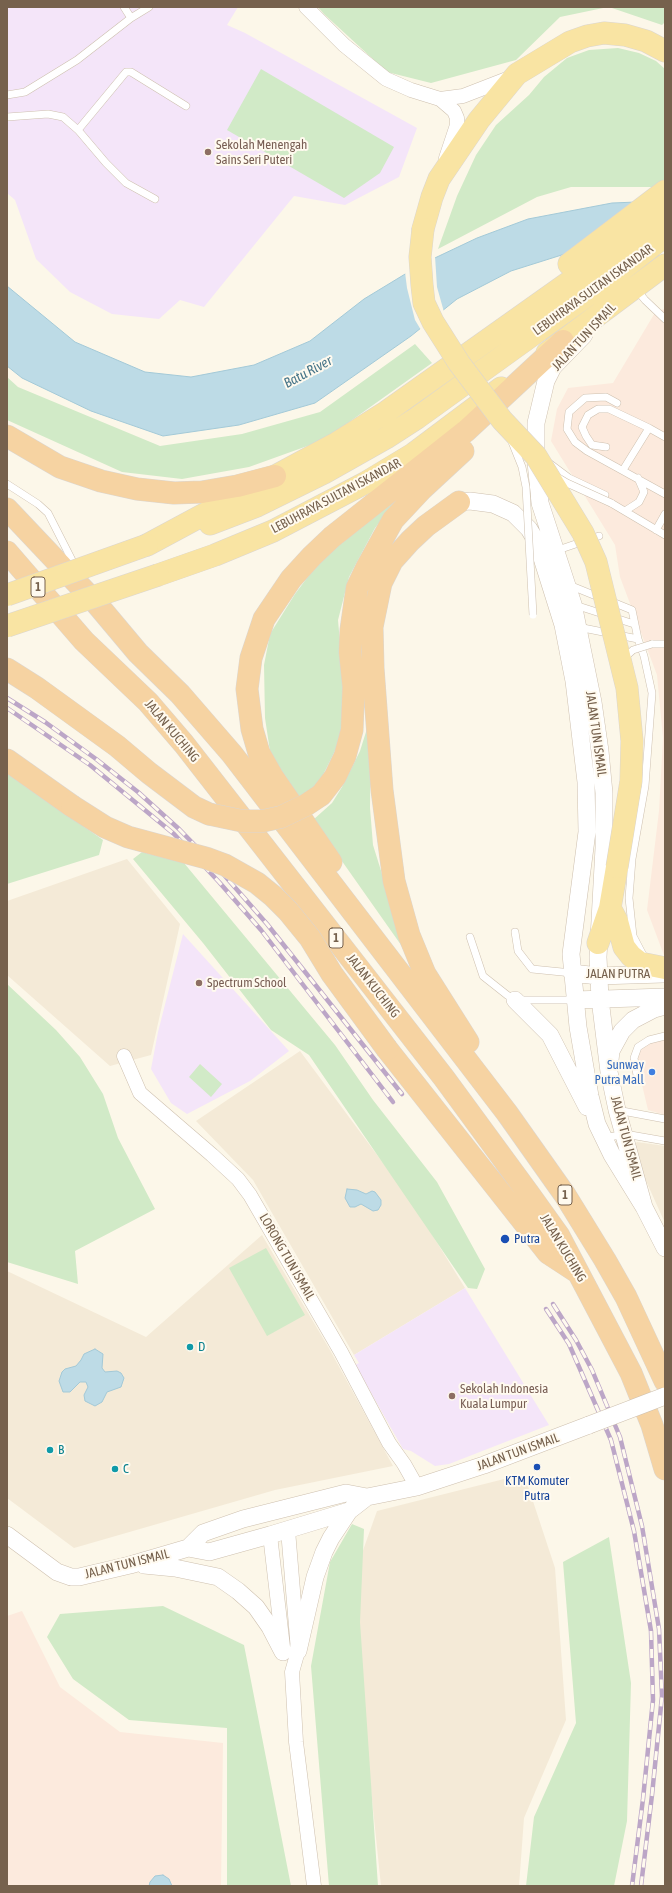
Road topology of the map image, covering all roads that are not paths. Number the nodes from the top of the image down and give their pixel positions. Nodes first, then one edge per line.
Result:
1 (124, 7) edge
2 (149, 7) edge
3 (305, 7) edge
4 (131, 18) junction
5 (665, 51) edge
6 (517, 74) junction
7 (7, 95) edge
8 (440, 99) junction
9 (186, 106) dead end
10 (7, 117) edge
11 (78, 130) junction
12 (439, 179) junction
13 (665, 191) edge
14 (155, 199) dead end
15 (665, 214) edge
16 (665, 236) edge
17 (659, 270) edge
18 (630, 291) junction
19 (665, 319) edge
20 (563, 341) junction
21 (477, 347) junction
22 (617, 403) dead end
23 (502, 420) junction
24 (649, 428) junction
25 (7, 436) edge
26 (665, 437) edge
27 (606, 447) dead end
28 (536, 455) junction
29 (624, 470) junction
30 (275, 476) junction
31 (638, 478) junction
32 (7, 484) edge
33 (665, 494) edge
34 (605, 495) dead end
35 (459, 502) junction
36 (7, 509) edge
37 (625, 511) junction
38 (665, 514) edge
39 (656, 530) junction
40 (665, 535) edge
41 (599, 536) dead end
42 (147, 545) junction
43 (7, 552) edge
44 (549, 553) junction
45 (7, 570) edge
46 (567, 585) junction
47 (7, 595) edge
48 (96, 603) junction
49 (573, 604) junction
50 (533, 616) dead end
51 (68, 624) junction
52 (634, 624) junction
53 (7, 626) edge
54 (578, 627) junction
55 (638, 639) junction
56 (665, 644) edge
57 (621, 662) junction
58 (7, 669) edge
59 (354, 692) junction
60 (7, 760) edge
61 (610, 908) junction
62 (515, 932) dead end
63 (470, 937) dead end
64 (598, 944) junction
65 (660, 969) edge
66 (572, 973) junction
67 (598, 976) junction
68 (409, 987) junction
69 (665, 997) edge
70 (600, 999) junction
71 (515, 1000) junction
72 (575, 1000) junction
73 (665, 1006) edge
74 (665, 1036) edge
75 (124, 1056) dead end
76 (609, 1072) junction
77 (638, 1081) dead end
78 (617, 1110) junction
79 (507, 1113) junction
80 (665, 1119) edge
81 (600, 1131) junction
82 (625, 1134) junction
83 (665, 1141) edge
84 (644, 1207) junction
85 (665, 1248) edge
86 (580, 1274) junction
87 (665, 1381) edge
88 (665, 1396) edge
89 (665, 1469) edge
90 (417, 1487) junction
91 (367, 1497) junction
92 (295, 1505) junction
93 (349, 1511) junction
94 (243, 1519) junction
95 (278, 1529) junction
96 (7, 1535) edge
97 (188, 1548) junction
98 (130, 1565) junction
99 (291, 1651) junction
100 (314, 1886) edge

1 - 4 lane
2 - 4 lane
3 - 8 street
4 - 7 lane
5 - 6 main road
6 - 8 street
6 - 12 main road
8 - 12 street
9 - 11 lane
10 - 11 lane
11 - 14 lane
12 - 23 main road, bridge
13 - 21 main road
15 - 21 main road
16 - 42 main road, LEBUHRAYA SULTAN ISKANDAR
17 - 18 main road, LEBUHRAYA SULTAN ISKANDAR
18 - 19 lane
18 - 20 main road, LEBUHRAYA SULTAN ISKANDAR
18 - 28 street, JALAN TUN ISMAIL
20 - 53 main road, LEBUHRAYA SULTAN ISKANDAR, bridge
20 - 59 highway
20 - 68 highway
21 - 30 main road
22 - 29 lane
23 - 28 main road, bridge
23 - 50 lane, bridge
24 - 26 lane
24 - 27 lane
24 - 29 lane
25 - 30 highway
28 - 34 lane
28 - 37 lane, bridge
28 - 44 street, JALAN TUN ISMAIL
28 - 57 main road, bridge
29 - 31 lane
30 - 42 main road
31 - 33 lane
31 - 37 lane
32 - 48 lane
35 - 44 street, JALAN TUN ISMAIL
35 - 59 highway
35 - 79 highway
36 - 48 highway, 1
37 - 39 lane
38 - 39 lane
39 - 40 lane
41 - 44 lane
42 - 47 main road, LEBUHRAYA SULTAN ISKANDAR, bridge
43 - 51 highway, JALAN KUCHING / 1
44 - 46 street, JALAN TUN ISMAIL
44 - 66 street, JALAN TUN ISMAIL
45 - 51 highway
46 - 49 street, JALAN TUN ISMAIL
46 - 52 lane
48 - 68 highway, 1
49 - 52 lane
49 - 54 street, JALAN TUN ISMAIL
51 - 86 highway, JALAN KUCHING / 1
52 - 55 lane
54 - 55 lane
54 - 64 street, JALAN TUN ISMAIL
55 - 65 lane
56 - 57 lane, bridge
57 - 61 main road, bridge
58 - 59 highway, bridge
60 - 86 highway, bridge
61 - 64 main road
61 - 65 main road
62 - 66 lane
63 - 71 lane
64 - 67 street, JALAN TUN ISMAIL
65 - 67 street, JALAN PUTRA
66 - 67 street, JALAN PUTRA
66 - 72 street, JALAN TUN ISMAIL
67 - 70 street, JALAN TUN ISMAIL
68 - 79 highway, 1
69 - 70 street, JALAN PUTRA
70 - 72 street, JALAN PUTRA
70 - 76 street, JALAN TUN ISMAIL
71 - 72 lane
71 - 81 street
72 - 81 street, JALAN TUN ISMAIL
73 - 76 street
74 - 77 lane
75 - 90 street, LORONG TUN ISMAIL
76 - 78 street, JALAN TUN ISMAIL
78 - 80 lane
78 - 82 street, JALAN TUN ISMAIL
79 - 87 highway, 1
81 - 82 lane
81 - 84 street, JALAN TUN ISMAIL
82 - 83 lane
82 - 84 street, JALAN TUN ISMAIL
84 - 85 street, JALAN TUN ISMAIL
86 - 89 highway, JALAN KUCHING / 1
88 - 90 street, JALAN TUN ISMAIL, bridge
90 - 91 street, JALAN TUN ISMAIL
91 - 92 street, JALAN TUN ISMAIL
91 - 93 street, JALAN TUN ISMAIL
92 - 94 street, JALAN TUN ISMAIL
92 - 95 street
93 - 95 street, JALAN TUN ISMAIL
93 - 99 street
94 - 95 street
94 - 97 street, JALAN TUN ISMAIL
95 - 97 street, JALAN TUN ISMAIL
95 - 99 street
96 - 98 street, JALAN TUN ISMAIL
97 - 98 street, JALAN TUN ISMAIL
98 - 99 street
99 - 100 street

